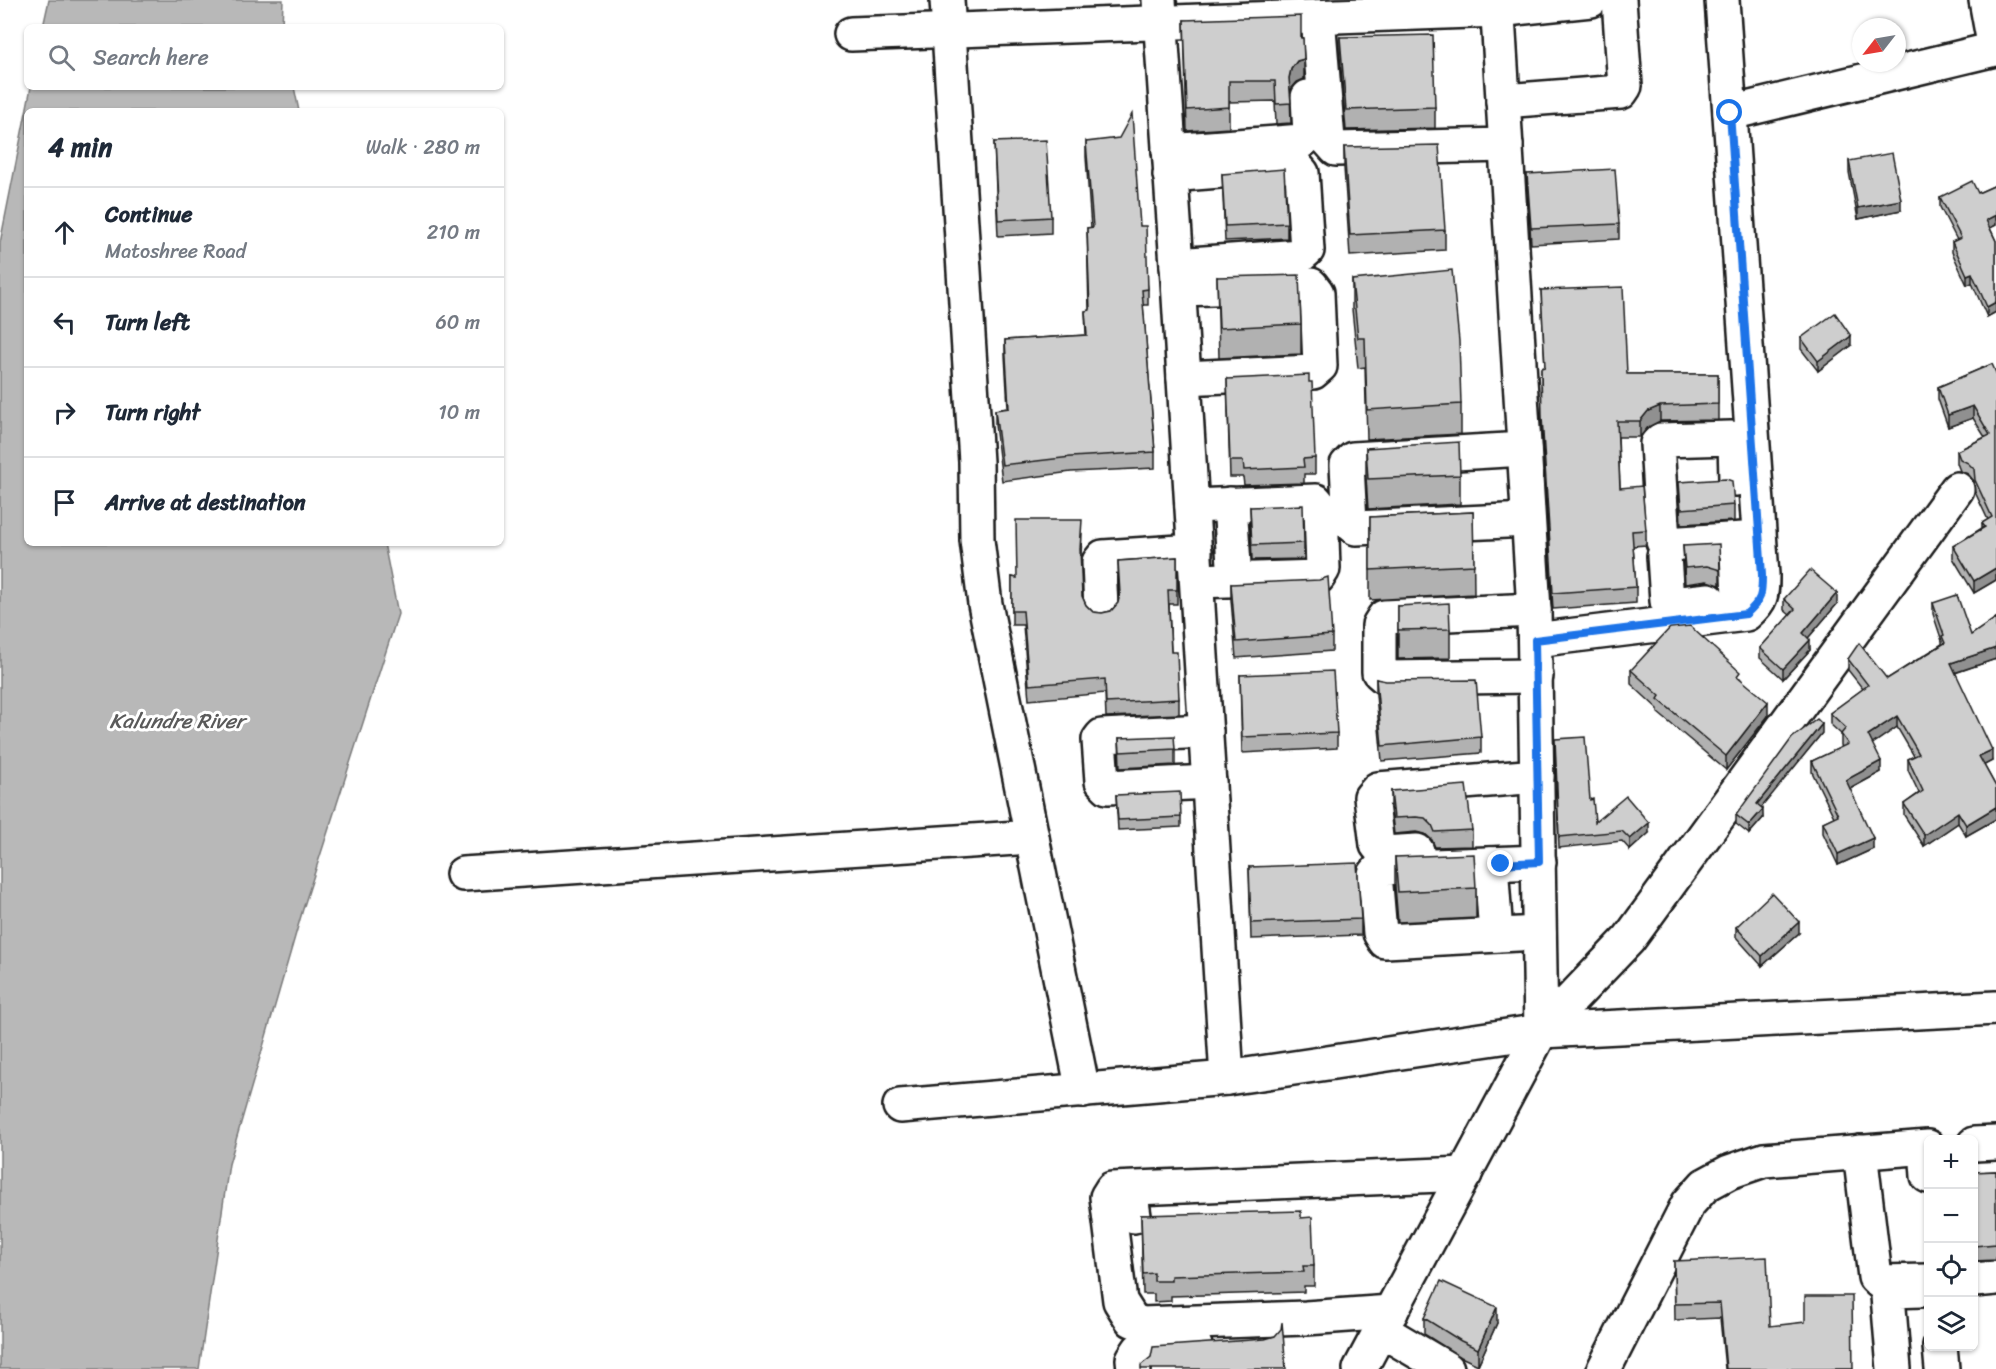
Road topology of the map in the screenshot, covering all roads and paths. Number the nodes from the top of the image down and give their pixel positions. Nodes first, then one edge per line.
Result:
1 (1591, 0) edge
2 (1618, 0) edge
3 (1722, 0) edge
4 (1986, 0) edge
5 (1497, 5) edge
6 (1160, 11) edge
7 (1062, 13) edge
8 (1312, 17) junction
9 (851, 34) dead end
10 (1995, 49) edge
11 (947, 62) edge
12 (1503, 101) junction
13 (1730, 113) junction
14 (1506, 145) junction
15 (1169, 163) junction
16 (1178, 277) junction
17 (1184, 378) junction
18 (1524, 449) junction
19 (1957, 489) dead end
20 (1230, 504) junction
21 (1192, 506) junction
22 (1528, 520) junction
23 (1664, 556) dead end
24 (1196, 566) junction
25 (1235, 580) junction
26 (1750, 596) junction
27 (1101, 609) dead end
28 (1534, 625) junction
29 (1536, 676) junction
30 (1191, 731) junction
31 (1537, 776) junction
32 (1194, 782) junction
33 (1032, 837) junction
34 (1539, 854) junction
35 (1491, 864) junction
36 (463, 874) dead end
37 (1539, 933) junction
38 (1496, 935) junction
39 (1996, 1008) edge
40 (1541, 1030) junction
41 (1227, 1078) junction
42 (1083, 1090) junction
43 (900, 1106) dead end
44 (1996, 1143) edge
45 (1978, 1144) edge
46 (1924, 1160) edge
47 (1861, 1164) junction
48 (1996, 1164) edge
49 (1978, 1166) edge
50 (1465, 1174) junction
51 (1996, 1278) edge
52 (1978, 1280) edge
53 (1924, 1281) edge
54 (1924, 1290) edge
55 (1383, 1327) junction
56 (1940, 1351) edge
57 (1134, 1369) edge
58 (1360, 1369) edge
59 (1447, 1369) edge
60 (1604, 1369) edge
61 (1894, 1369) edge
62 (1942, 1369) edge

1 - 5 street
2 - 12 street
3 - 13 street
4 - 10 street
5 - 8 street
5 - 12 street
6 - 7 street
6 - 8 street
6 - 15 street
7 - 11 street
8 - 14 street
8 - 15 street
9 - 11 street
10 - 13 street
11 - 33 street
12 - 14 street
13 - 26 street
14 - 18 street
15 - 16 street
15 - 16 street
16 - 17 street
16 - 17 street
17 - 21 street
18 - 22 street
18 - 22 street
19 - 40 street
20 - 21 street
20 - 25 street
20 - 25 street
21 - 24 street
22 - 28 street
23 - 26 street
24 - 25 street
24 - 27 street
24 - 30 street
26 - 28 street
28 - 29 street
28 - 29 street
29 - 31 street
30 - 32 street
30 - 32 street
31 - 34 street
31 - 34 street
32 - 41 street
33 - 36 street
33 - 42 street
34 - 35 street
34 - 37 street
35 - 38 street
35 - 38 street
37 - 38 street
37 - 40 street
39 - 40 street
40 - 41 street
40 - 50 street
41 - 42 street
42 - 43 street
44 - 45 street
46 - 47 street
47 - 53 street
47 - 60 street
48 - 49 street
50 - 55 street
50 - 55 street
51 - 52 street
54 - 61 street
55 - 57 street
55 - 58 street
55 - 59 street
56 - 62 street

